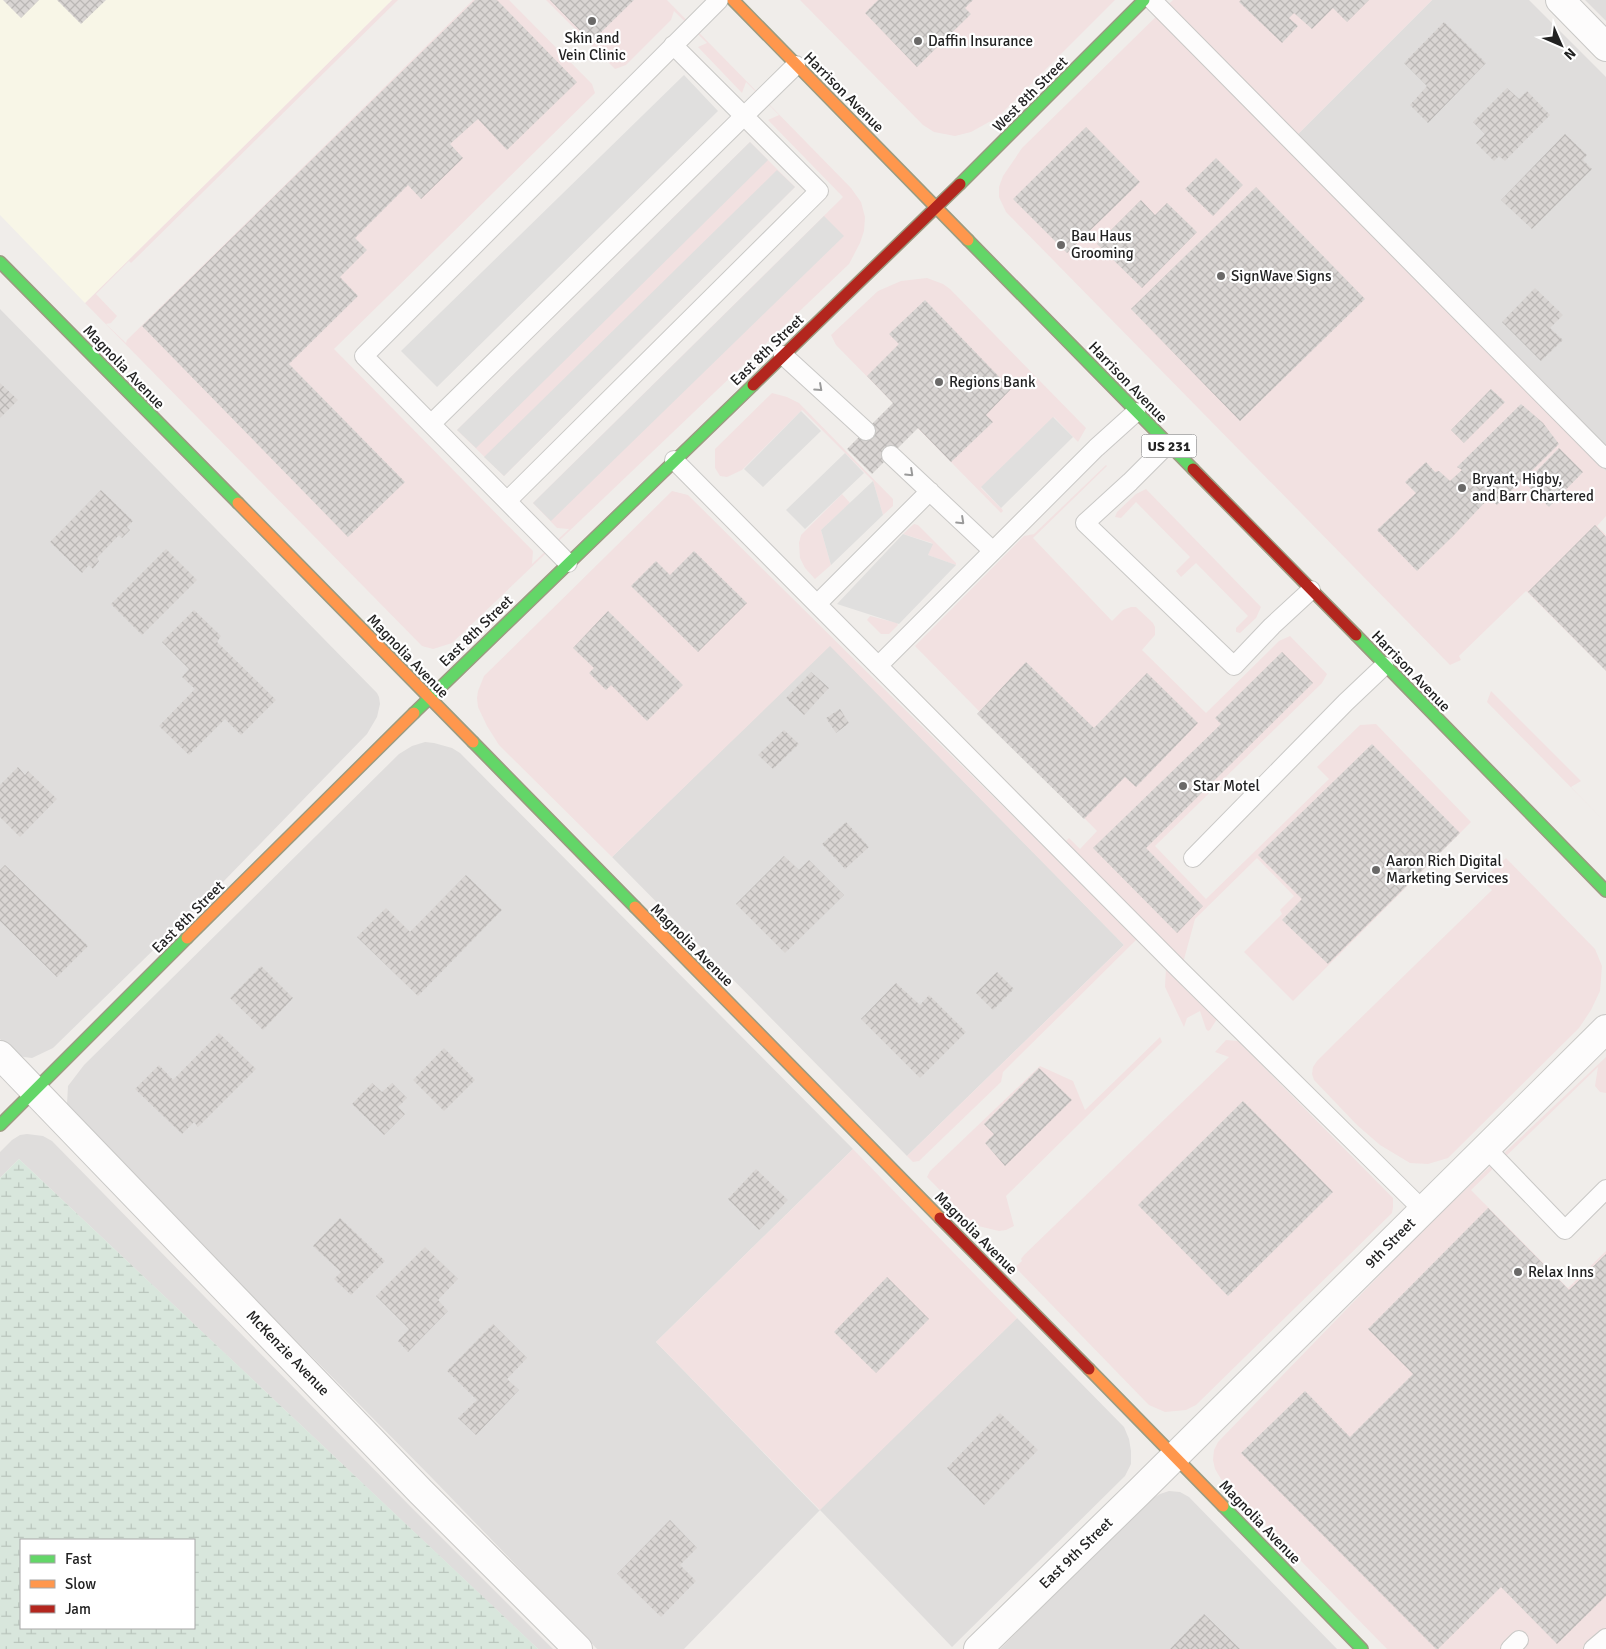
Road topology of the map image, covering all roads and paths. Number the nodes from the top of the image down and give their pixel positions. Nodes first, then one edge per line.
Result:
1 (719, 0) edge
2 (733, 0) edge
3 (1144, 0) edge
4 (1152, 0) edge
5 (1560, 0) edge
6 (673, 45) junction
7 (1606, 47) edge
8 (796, 65) junction
9 (744, 116) junction
10 (936, 208) junction
11 (0, 262) edge
12 (783, 355) junction
13 (1136, 412) junction
14 (431, 424) junction
15 (866, 431) dead end
16 (1168, 444) junction
17 (891, 455) dead end
18 (1606, 458) edge
19 (674, 460) junction
20 (930, 491) junction
21 (507, 501) junction
22 (993, 551) junction
23 (568, 563) junction
24 (1310, 590) junction
25 (817, 604) junction
26 (878, 666) junction
27 (1384, 666) junction
28 (428, 698) junction
29 (1193, 858) dead end
30 (1606, 891) edge
31 (1606, 1029) edge
32 (0, 1055) edge
33 (36, 1090) junction
34 (0, 1125) edge
35 (1486, 1148) junction
36 (1606, 1189) edge
37 (1423, 1210) junction
38 (1175, 1456) junction
39 (1606, 1638) edge
40 (578, 1649) edge
41 (978, 1649) edge
42 (1362, 1649) edge
43 (1593, 1649) edge

1 - 6 lane
2 - 8 street, Harrison Avenue / US 231
3 - 10 street, West 8th Street
4 - 18 lane
5 - 7 street
6 - 9 lane
6 - 14 lane
8 - 9 lane
8 - 10 street, Harrison Avenue / US 231
9 - 14 lane
9 - 21 lane
10 - 12 street, East 8th Street
10 - 13 street, Harrison Avenue / US 231
11 - 28 street, Magnolia Avenue
12 -> 15 lane
12 - 19 street, East 8th Street
13 - 16 street, Harrison Avenue / US 231
13 - 22 lane
14 - 21 lane
16 - 24 street, Harrison Avenue / US 231
16 - 24 lane
17 -> 20 lane
19 - 23 street, East 8th Street
19 - 25 lane
20 -> 22 lane
20 - 25 lane
21 - 23 lane
22 - 26 lane
23 - 28 street, East 8th Street
24 - 27 street, Harrison Avenue / US 231
25 - 26 lane
26 - 37 lane
27 - 29 lane
27 - 30 street, Harrison Avenue / US 231
28 - 33 street, East 8th Street
28 - 38 street, Magnolia Avenue
31 - 35 street, 9th Street
32 - 33 street, McKenzie Avenue
33 - 34 street, East 8th Street
33 - 40 street, McKenzie Avenue
35 - 36 lane
35 - 37 street, 9th Street
37 - 38 street, 9th Street
38 - 41 street, East 9th Street
38 - 42 street, Magnolia Avenue
39 - 43 lane

